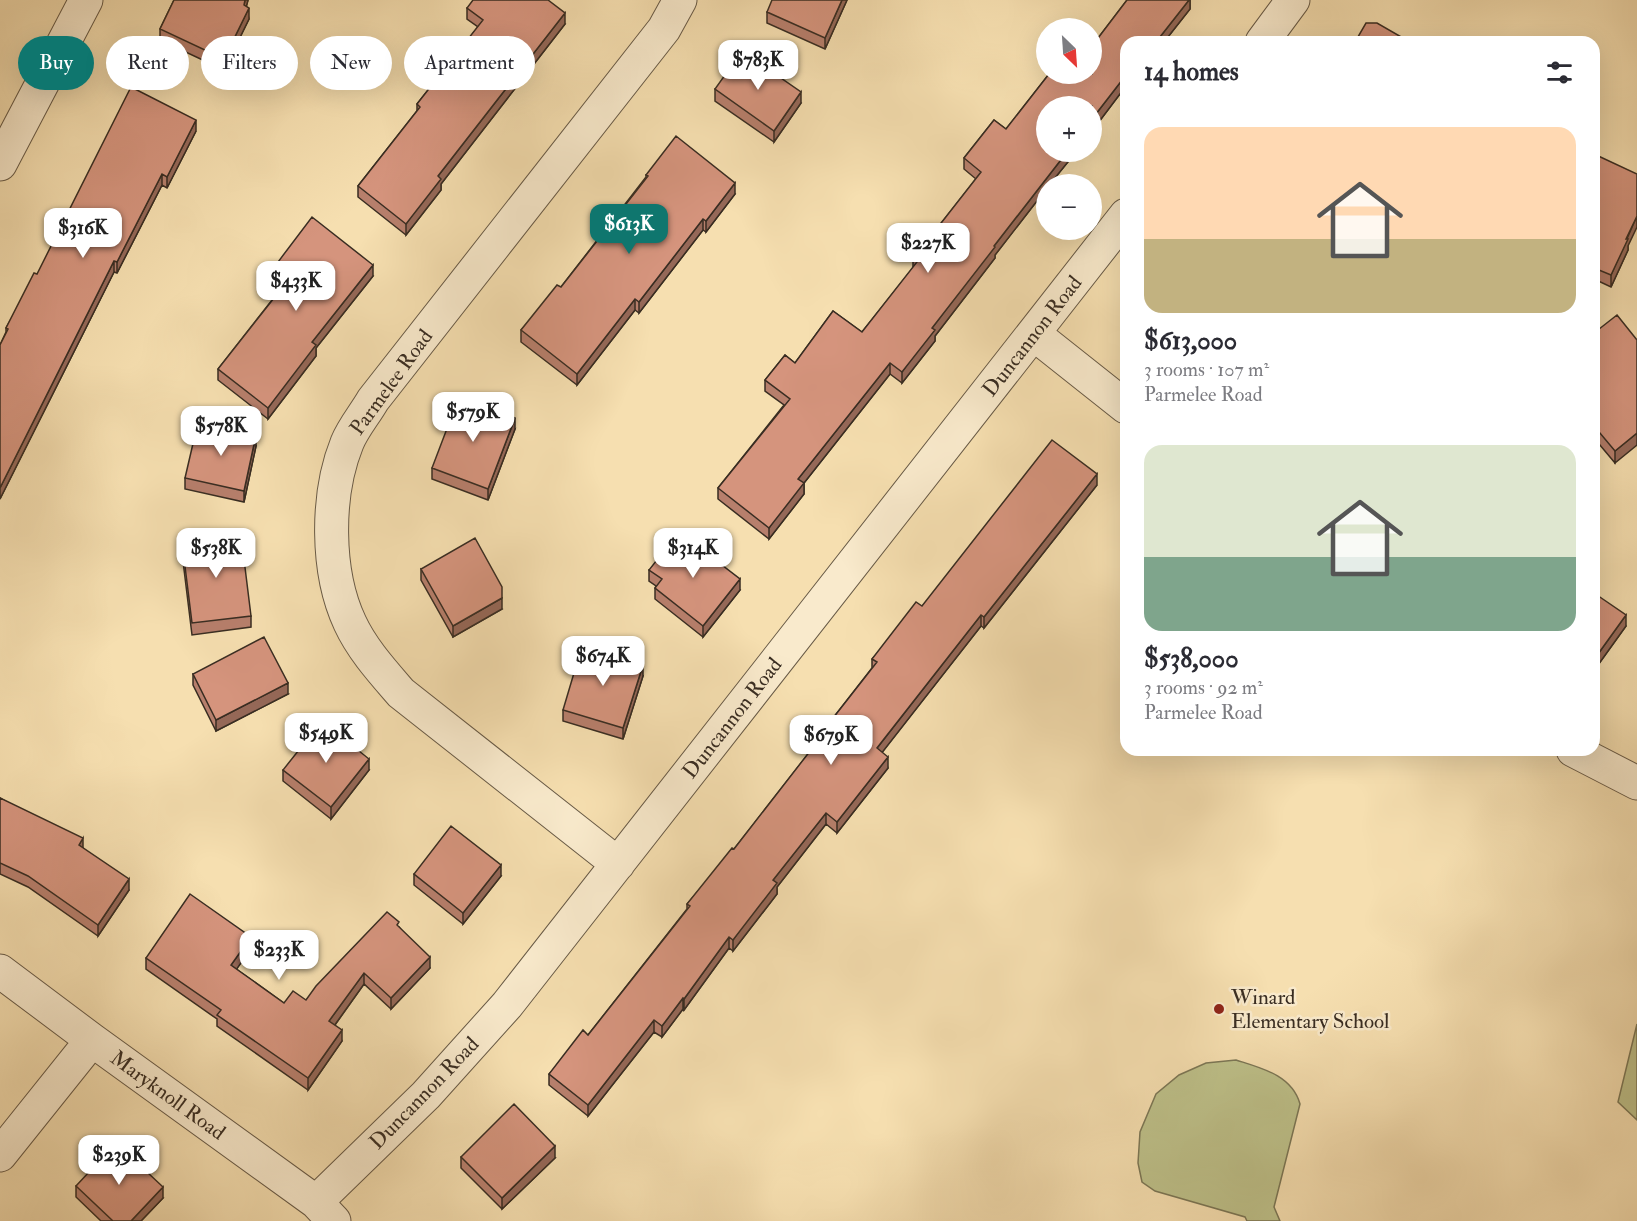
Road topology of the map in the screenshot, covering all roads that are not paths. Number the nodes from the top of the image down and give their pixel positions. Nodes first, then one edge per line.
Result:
1 (86, 0) edge
2 (680, 0) edge
3 (1293, 0) edge
4 (1266, 36) edge
5 (0, 164) edge
6 (1120, 223) edge
7 (1034, 334) junction
8 (1120, 402) edge
9 (1585, 756) edge
10 (1637, 783) edge
11 (618, 864) junction
12 (0, 971) edge
13 (92, 1040) junction
14 (0, 1155) edge
15 (325, 1211) edge

1 - 5 street
2 - 11 street, Parmelee Road
3 - 4 street
6 - 7 street, Duncannon Road
7 - 8 street
7 - 11 street, Duncannon Road
9 - 10 street
11 - 15 street, Duncannon Road
12 - 13 street, Maryknoll Road
13 - 14 street
13 - 15 street, Maryknoll Road

